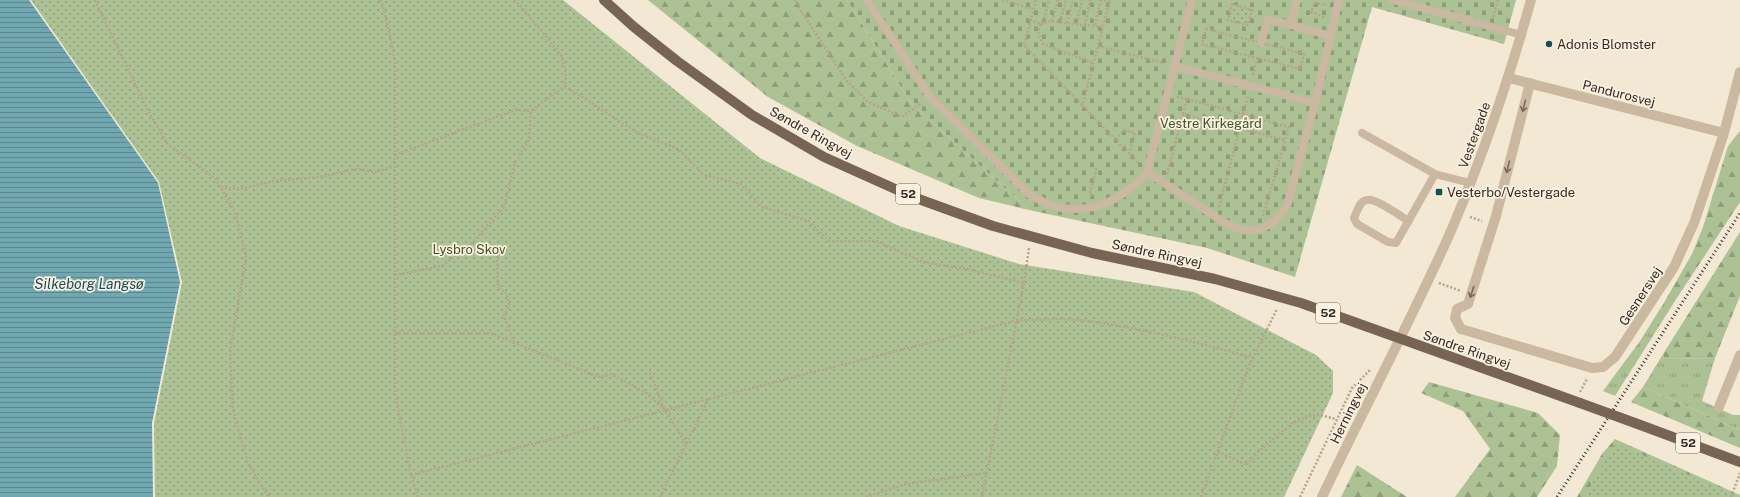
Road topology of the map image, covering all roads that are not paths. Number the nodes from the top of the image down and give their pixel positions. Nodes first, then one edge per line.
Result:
1 (604, 0) edge
2 (867, 0) edge
3 (1192, 0) edge
4 (1297, 0) edge
5 (1393, 0) edge
6 (1531, 0) edge
7 (1338, 4) edge
8 (1291, 25) junction
9 (1522, 35) junction
10 (1331, 36) junction
11 (1261, 43) dead end
12 (1174, 66) junction
13 (1740, 72) edge
14 (1509, 78) junction
15 (1530, 83) junction
16 (1315, 103) junction
17 (1362, 133) dead end
18 (1724, 133) junction
19 (1147, 172) junction
20 (1435, 174) junction
21 (1470, 183) junction
22 (1409, 221) junction
23 (1399, 340) junction
24 (1740, 355) edge
25 (1719, 407) dead end
26 (1740, 462) edge
27 (1322, 497) edge

1 - 23 main road, Søndre Ringvej / 52
2 - 19 lane
3 - 12 lane
4 - 8 lane
5 - 9 lane
6 - 9 street, Vestergade
7 - 10 lane
8 - 10 lane
8 - 11 lane
9 - 14 street, Vestergade
10 - 16 lane
12 - 16 lane
12 - 19 lane
13 - 18 street, Gesnersvej
14 - 15 street, Pandurosvej
14 - 21 street, Vestergade
15 - 18 street, Pandurosvej
15 -> 18 street, Gesnersvej
16 - 19 lane
17 - 20 lane
20 - 21 lane
20 - 22 lane
21 - 23 street, Vestergade
22 - 22 lane
23 - 26 main road, Søndre Ringvej / 52, bridge
23 - 27 street, Herningvej
24 - 25 street

